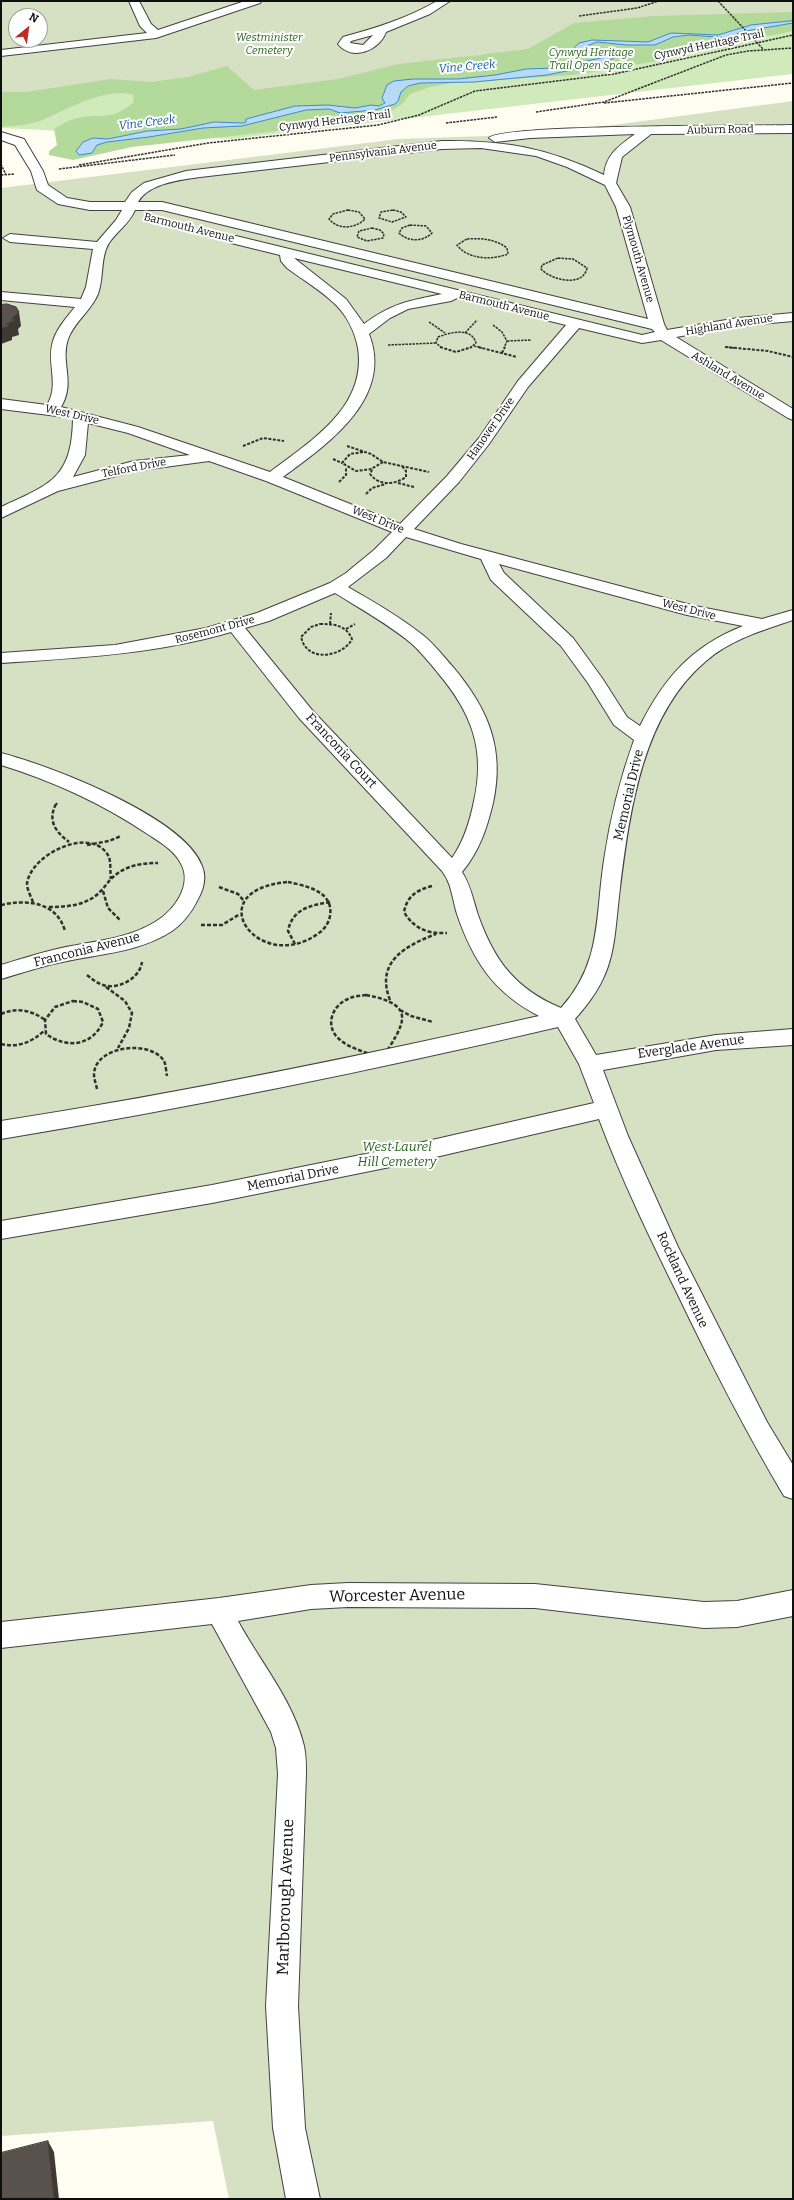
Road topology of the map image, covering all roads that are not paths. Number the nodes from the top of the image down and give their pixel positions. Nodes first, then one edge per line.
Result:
1 (134, 1) edge
2 (256, 1) edge
3 (445, 1) edge
4 (381, 30) dead end
5 (156, 35) junction
6 (1, 53) edge
7 (793, 129) edge
8 (647, 131) junction
9 (1, 136) edge
10 (480, 144) junction
11 (610, 183) junction
12 (129, 207) junction
13 (155, 220) dead end
14 (223, 237) dead end
15 (10, 238) dead end
16 (101, 246) junction
17 (287, 253) junction
18 (457, 294) junction
19 (1, 296) edge
20 (85, 304) junction
21 (793, 317) edge
22 (575, 323) junction
23 (661, 331) junction
24 (361, 332) junction
25 (1, 404) edge
26 (52, 410) junction
27 (81, 415) junction
28 (793, 415) edge
29 (211, 457) junction
30 (272, 478) junction
31 (58, 486) junction
32 (1, 513) edge
33 (402, 530) junction
34 (488, 556) junction
35 (336, 587) junction
36 (793, 615) edge
37 (760, 624) junction
38 (235, 626) junction
39 (1, 658) edge
40 (643, 737) junction
41 (1, 759) edge
42 (456, 878) junction
43 (1, 972) edge
44 (564, 1018) junction
45 (793, 1037) edge
46 (590, 1064) junction
47 (606, 1109) junction
48 (1, 1130) edge
49 (1, 1230) edge
50 (793, 1488) edge
51 (793, 1603) edge
52 (219, 1611) junction
53 (1, 1635) edge
54 (303, 2199) edge

1 - 5 lane
2 - 5 lane
3 - 4 lane
5 - 6 lane
7 - 8 lane, Auburn Road
8 - 10 lane, Pennsylvania Avenue
8 - 11 lane
9 - 12 lane
10 - 11 lane
10 - 12 lane, Pennsylvania Avenue
11 - 23 lane, Plymouth Avenue
12 - 13 lane, Barmouth Avenue
12 - 16 lane, Pennsylvania Avenue
12 - 23 lane, Barmouth Avenue
14 - 17 lane, Barmouth Avenue
15 - 16 lane
16 - 20 lane
17 - 18 lane, Barmouth Avenue
17 - 24 lane
18 - 22 lane, Barmouth Avenue
18 - 24 lane
19 - 20 lane
20 - 26 lane
21 - 23 lane, Highland Avenue
22 - 23 lane, Barmouth Avenue
22 - 33 lane, Hanover Drive
23 - 28 lane, Ashland Avenue
24 - 30 lane
25 - 26 lane, West Drive
26 - 27 lane, West Drive
27 - 29 lane, West Drive
27 - 31 lane, Telford Drive
29 - 30 lane, West Drive
29 - 31 lane, Telford Drive
30 - 33 lane, West Drive
31 - 32 lane, Telford Drive
33 - 34 lane, West Drive
33 - 35 lane, Rosemont Drive
34 - 37 lane, West Drive
34 - 40 lane
35 - 38 lane, Rosemont Drive
35 - 42 lane
36 - 37 lane, Memorial Drive
37 - 40 lane, Memorial Drive
38 - 39 lane, Rosemont Drive
38 - 42 lane, Franconia Court
40 - 44 lane, Memorial Drive
41 - 43 lane, Franconia Avenue
42 - 44 lane, Franconia Court
44 - 46 lane
44 - 48 lane
45 - 46 lane, Everglade Avenue
46 - 47 lane, Rockland Avenue
47 - 49 lane, Memorial Drive
47 - 50 lane, Rockland Avenue
51 - 52 lane, Worcester Avenue
52 - 53 lane, Worcester Avenue
52 - 54 lane, Marlborough Avenue

